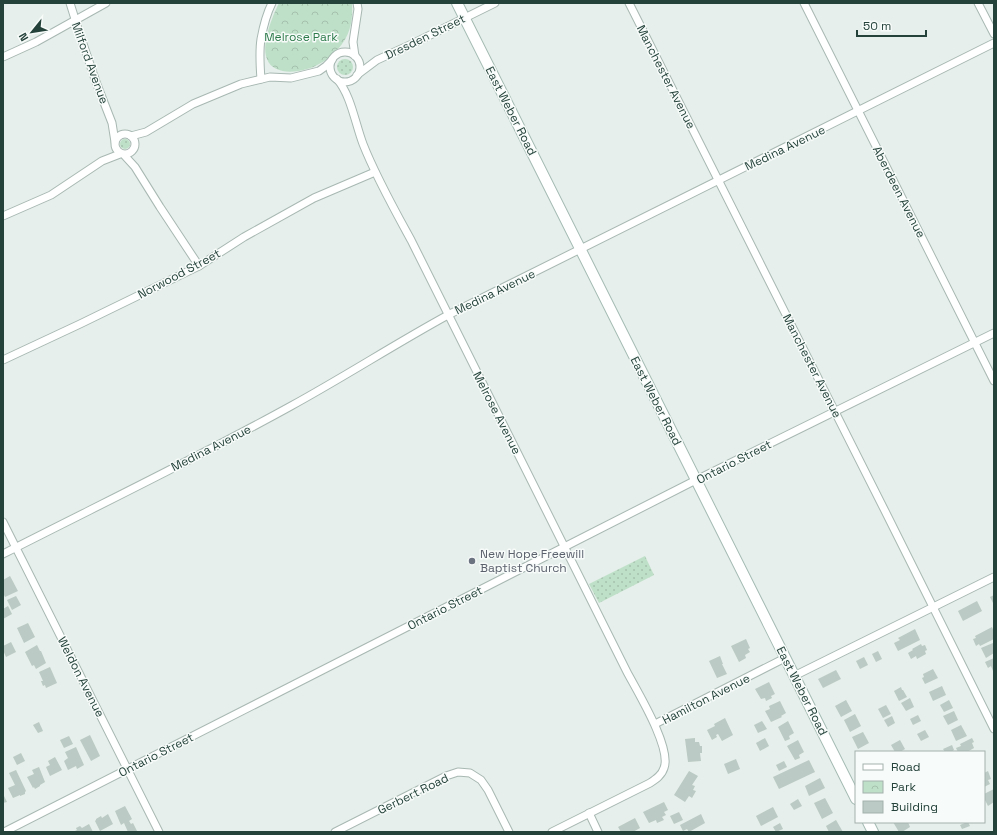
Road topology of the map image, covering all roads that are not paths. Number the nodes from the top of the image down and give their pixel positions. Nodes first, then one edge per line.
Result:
1 (70, 3) edge
2 (106, 3) edge
3 (272, 3) edge
4 (358, 3) edge
5 (456, 3) edge
6 (495, 3) edge
7 (629, 3) edge
8 (804, 3) edge
9 (978, 3) edge
10 (464, 18) junction
11 (75, 20) junction
12 (994, 34) edge
13 (353, 42) junction
14 (994, 43) edge
15 (338, 54) junction
16 (3, 57) edge
17 (356, 58) junction
18 (332, 60) junction
19 (377, 60) junction
20 (319, 71) junction
21 (334, 77) junction
22 (355, 77) junction
23 (261, 79) junction
24 (348, 97) junction
25 (858, 110) junction
26 (112, 122) junction
27 (146, 132) junction
28 (129, 135) junction
29 (115, 144) junction
30 (134, 148) junction
31 (122, 154) junction
32 (102, 161) junction
33 (135, 167) junction
34 (375, 172) junction
35 (718, 180) junction
36 (3, 216) edge
37 (580, 250) junction
38 (199, 266) junction
39 (448, 315) junction
40 (994, 333) edge
41 (975, 342) junction
42 (3, 360) edge
43 (994, 381) edge
44 (834, 411) junction
45 (696, 480) junction
46 (3, 522) edge
47 (16, 547) junction
48 (565, 547) junction
49 (3, 554) edge
50 (994, 577) edge
51 (933, 607) junction
52 (785, 658) junction
53 (794, 676) junction
54 (655, 724) junction
55 (994, 729) edge
56 (128, 769) junction
57 (855, 797) edge
58 (589, 813) junction
59 (868, 823) edge
60 (4, 832) edge
61 (159, 832) edge
62 (335, 832) edge
63 (509, 832) edge
64 (552, 832) edge
65 (598, 832) edge
66 (873, 832) edge

1 - 11 street, Milford Avenue
2 - 11 street
3 - 23 street
4 - 13 street
5 - 10 street, East Weber Road
6 - 10 street, Dresden Street
7 - 35 street, Manchester Avenue
8 - 25 street, Aberdeen Avenue
9 - 12 street
10 - 19 street, Dresden Street
10 - 37 street, East Weber Road
11 - 16 street
11 - 26 street, Milford Avenue
13 - 15 street
13 - 17 street
14 - 25 street, Medina Avenue
15 - 17 street
15 - 18 street
17 - 19 street, Dresden Street
17 - 22 street
18 - 20 street
18 - 21 street
19 - 22 street, Dresden Street
20 - 21 street
20 - 23 street
21 - 22 street
21 - 24 street, Melrose Avenue
22 - 24 street
23 - 27 street
24 - 34 street, Melrose Avenue
25 - 35 street, Medina Avenue
25 - 41 street, Aberdeen Avenue
26 - 28 street
26 - 29 street, Milford Avenue
27 - 28 street
27 - 30 street
28 - 29 street
28 - 30 street
29 - 31 street
29 - 32 street
30 - 31 street
30 - 33 street
31 - 32 street
31 - 33 street
32 - 36 street
33 - 38 street
34 - 38 street, Norwood Street
34 - 39 street, Melrose Avenue
35 - 37 street, Medina Avenue
35 - 44 street, Manchester Avenue
37 - 39 street, Medina Avenue
37 - 45 street, East Weber Road
38 - 42 street, Norwood Street
39 - 47 street, Medina Avenue
39 - 48 street, Melrose Avenue
40 - 41 street, Ontario Street
41 - 43 street, Aberdeen Avenue
41 - 44 street, Ontario Street
44 - 45 street, Ontario Street
44 - 51 street, Manchester Avenue
45 - 48 street, Ontario Street
45 - 52 street, East Weber Road
46 - 47 street, Weldon Avenue
47 - 49 street, Medina Avenue
47 - 56 street, Weldon Avenue
48 - 54 street, Melrose Avenue
48 - 56 street, Ontario Street
50 - 51 street
51 - 53 street
51 - 55 street, Manchester Avenue
52 - 53 street, East Weber Road
52 - 54 street, Hamilton Avenue
53 - 57 street, East Weber Road
54 - 58 street, Hamilton Avenue
56 - 60 street, Ontario Street
56 - 61 street, Weldon Avenue
58 - 64 street, Hamilton Avenue
58 - 65 street
59 - 66 street
62 - 63 street, Gerbert Road

